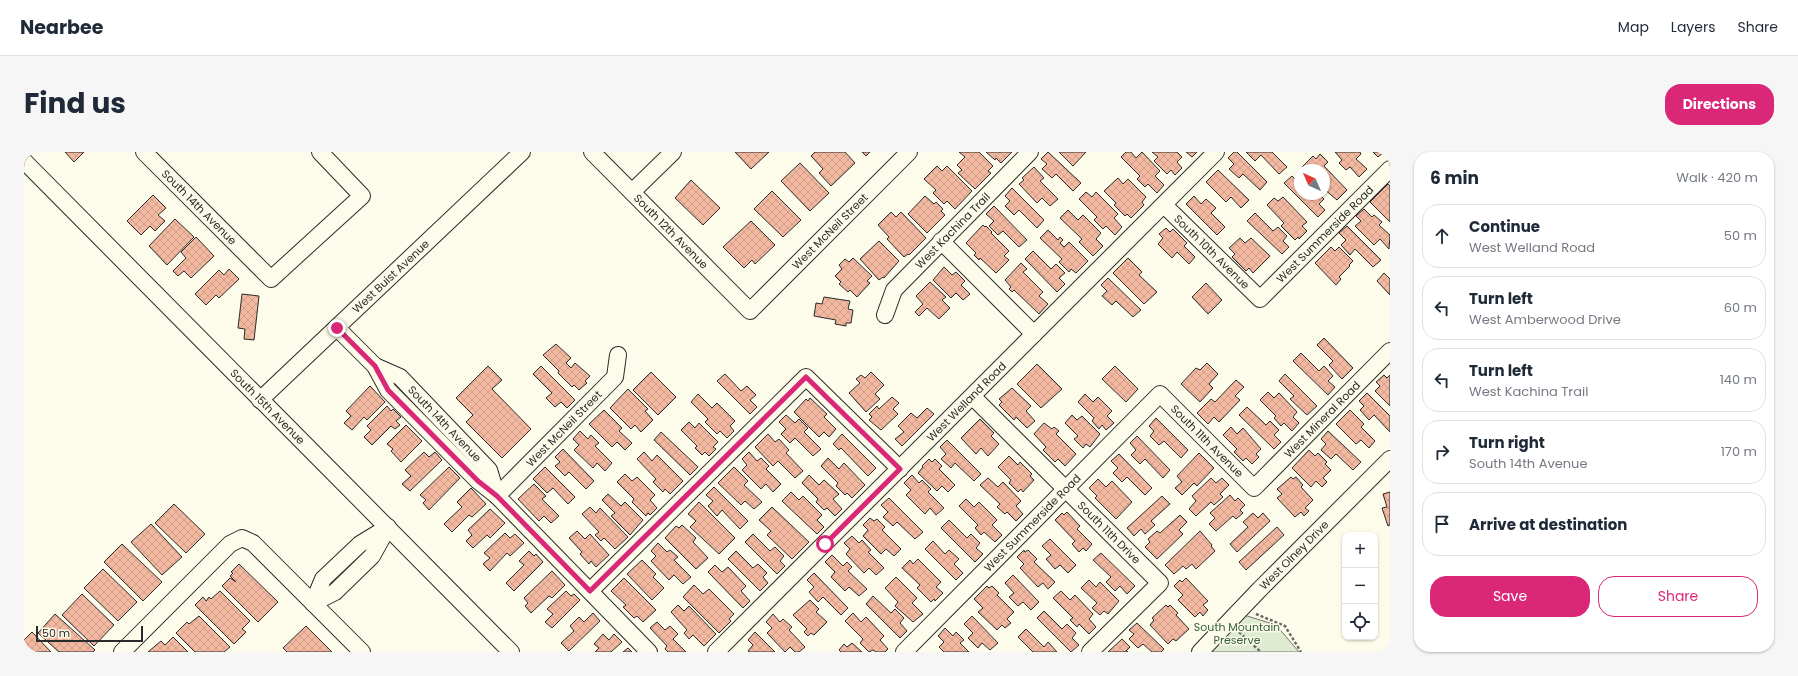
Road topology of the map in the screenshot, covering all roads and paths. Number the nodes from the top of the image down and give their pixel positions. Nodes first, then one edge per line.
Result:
1 (144, 152) edge
2 (320, 152) edge
3 (522, 152) edge
4 (592, 152) edge
5 (673, 152) edge
6 (909, 152) edge
7 (1030, 152) edge
8 (1216, 152) edge
9 (24, 161) edge
10 (1390, 169) edge
11 (632, 192) junction
12 (1164, 205) junction
13 (941, 241) junction
14 (1260, 299) joint
15 (750, 311) joint
16 (885, 315) dead end
17 (337, 328) junction
18 (1034, 334) junction
19 (1390, 351) edge
20 (618, 355) dead end
21 (375, 366) junction
22 (413, 392) junction
23 (1160, 394) joint
24 (973, 397) junction
25 (260, 400) junction
26 (402, 403) junction
27 (1390, 459) edge
28 (900, 469) junction
29 (1254, 488) joint
30 (1066, 489) junction
31 (497, 496) junction
32 (388, 527) junction
33 (340, 563) junction
34 (352, 576) junction
35 (590, 591) junction
36 (313, 603) junction
37 (1242, 608) junction
38 (1228, 623) junction
39 (122, 652) edge
40 (362, 652) edge
41 (511, 652) edge
42 (649, 652) edge
43 (716, 652) edge
44 (904, 652) edge
45 (1090, 652) edge
46 (1200, 652) edge
47 (1261, 652) edge
48 (1300, 652) edge

1 - 2 street, South 14th Avenue
3 - 17 street, West Buist Avenue
4 - 11 street, South 12th Avenue
5 - 11 street
6 - 15 street, West McNeil Street
7 - 13 street, West Kachina Trail
8 - 12 street, West Welland Road
9 - 25 street, South 15th Avenue
10 - 14 street, West Summerside Road
11 - 15 street, South 12th Avenue
12 - 14 street, South 10th Avenue
12 - 18 street, West Welland Road
13 - 16 street, West Kachina Trail
13 - 18 street
17 - 21 street, South 14th Avenue
17 - 25 street, West Buist Avenue
18 - 24 street, West Welland Road
19 - 29 street, West Mineral Road
20 - 31 street, West McNeil Street
21 - 22 street, South 14th Avenue
21 - 26 street, South 14th Avenue
22 - 26 street
22 - 31 street, South 14th Avenue
23 - 29 street, South 11th Avenue
23 - 30 street, West Summerside Road
24 - 28 street, West Welland Road
24 - 30 street, South 11th Drive
25 - 32 street, South 15th Avenue
26 - 31 street, South 14th Avenue
27 - 37 street, West Olney Drive
28 - 35 street
28 - 43 street, West Welland Road
30 - 44 street, West Summerside Road
30 - 45 street, South 11th Drive
31 - 35 street, South 14th Avenue
32 - 33 street
32 - 34 street
32 - 41 street, South 15th Avenue
33 - 34 street
33 - 36 street
34 - 36 street
35 - 42 street, South 14th Avenue
36 - 39 street
36 - 40 street
37 - 38 street, West Olney Drive
37 - 48 path
38 - 46 street, West Olney Drive
38 - 47 path

